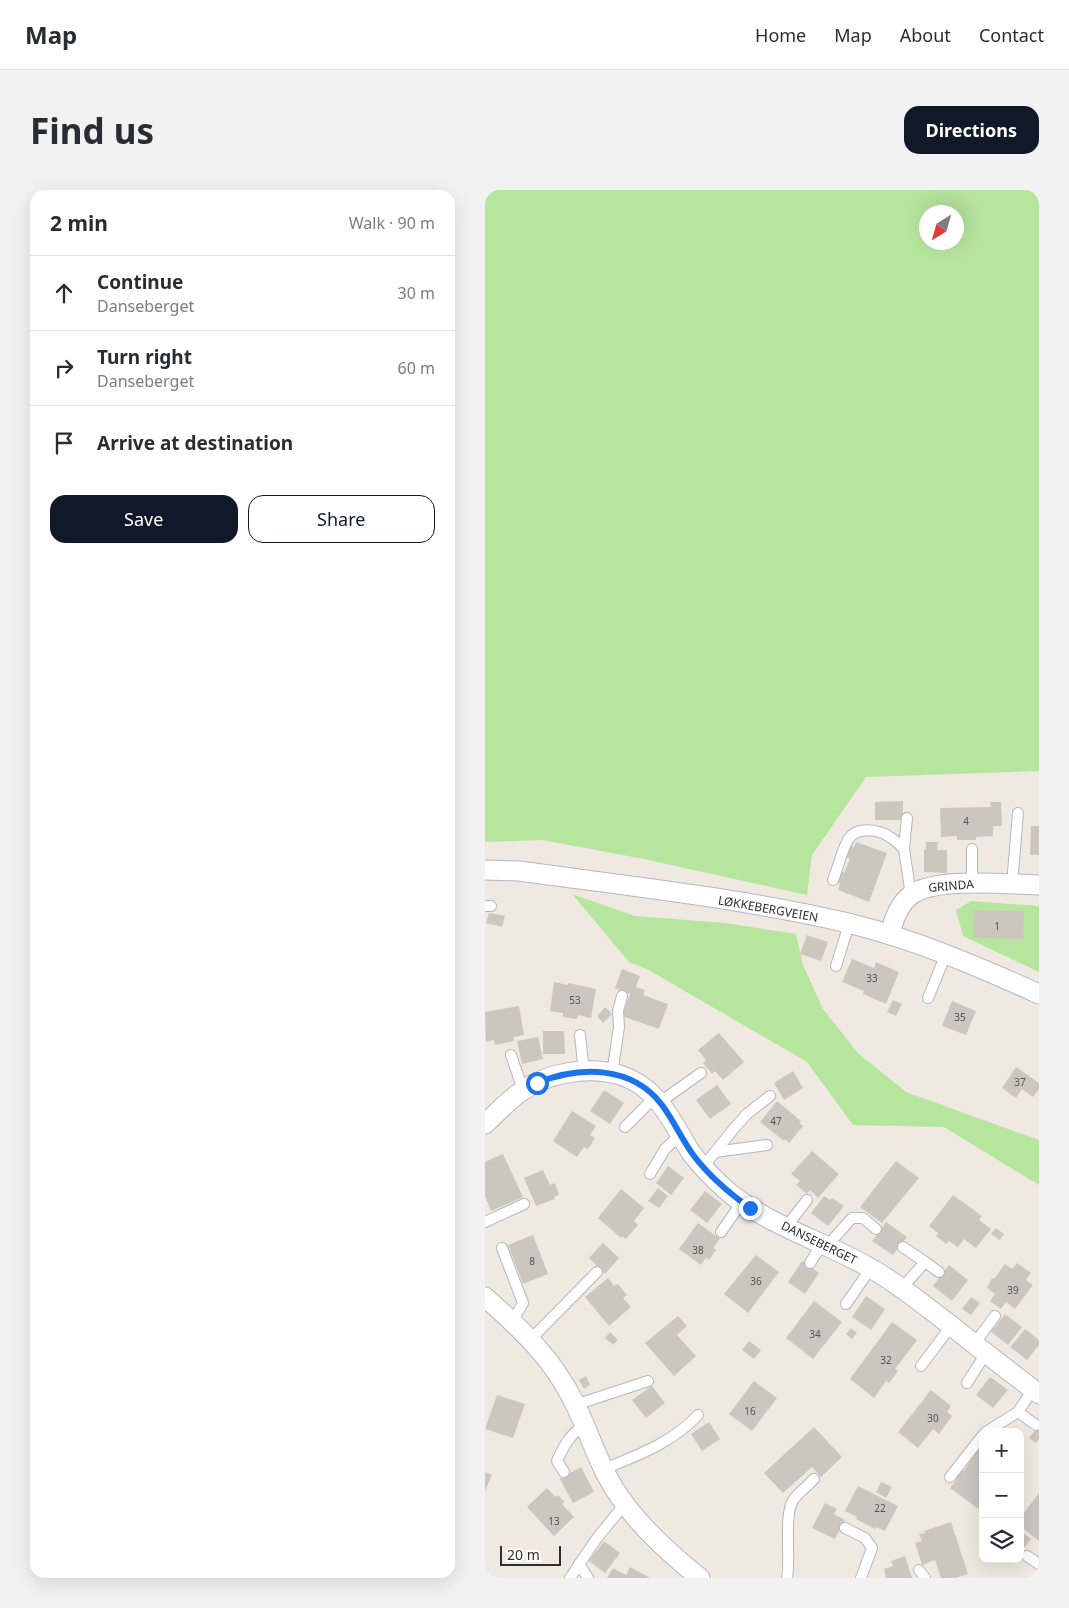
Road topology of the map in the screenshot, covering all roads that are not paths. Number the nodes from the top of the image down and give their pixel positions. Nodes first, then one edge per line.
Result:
1 (1018, 813) dead end
2 (907, 818) dead end
3 (904, 849) junction
4 (972, 849) dead end
5 (485, 870) edge
6 (833, 880) dead end
7 (972, 884) junction
8 (1012, 884) junction
9 (1039, 885) edge
10 (911, 895) junction
11 (849, 924) junction
12 (889, 935) junction
13 (946, 954) junction
14 (836, 966) dead end
15 (1039, 994) edge
16 (622, 996) dead end
17 (928, 998) dead end
18 (580, 1035) dead end
19 (511, 1055) dead end
20 (584, 1072) junction
21 (701, 1073) dead end
22 (613, 1074) junction
23 (523, 1090) junction
24 (770, 1096) dead end
25 (657, 1100) junction
26 (485, 1124) edge
27 (625, 1126) dead end
28 (681, 1134) junction
29 (767, 1145) dead end
30 (715, 1152) junction
31 (703, 1167) junction
32 (650, 1174) dead end
33 (807, 1200) dead end
34 (742, 1202) junction
35 (524, 1204) dead end
36 (485, 1222) edge
37 (786, 1227) junction
38 (876, 1229) dead end
39 (721, 1232) dead end
40 (824, 1245) junction
41 (903, 1246) dead end
42 (502, 1248) dead end
43 (925, 1262) junction
44 (810, 1263) dead end
45 (871, 1268) junction
46 (597, 1272) dead end
47 (939, 1272) dead end
48 (902, 1288) junction
49 (485, 1297) edge
50 (846, 1304) dead end
51 (995, 1316) dead end
52 (512, 1322) junction
53 (951, 1326) junction
54 (531, 1339) junction
55 (980, 1348) junction
56 (921, 1366) dead end
57 (648, 1381) dead end
58 (967, 1383) dead end
59 (1036, 1391) edge
60 (575, 1404) junction
61 (1018, 1412) junction
62 (698, 1416) dead end
63 (584, 1425) junction
64 (1036, 1425) dead end
65 (992, 1428) edge
66 (979, 1440) edge
67 (603, 1469) junction
68 (564, 1472) dead end
69 (949, 1477) dead end
70 (814, 1479) dead end
71 (625, 1504) junction
72 (845, 1528) dead end
73 (1027, 1556) dead end
74 (579, 1564) junction
75 (1039, 1564) edge
76 (570, 1578) edge
77 (588, 1578) edge
78 (700, 1578) edge
79 (787, 1578) edge
80 (861, 1578) edge

1 - 8 lane
2 - 3 lane
3 - 6 lane
3 - 10 lane
4 - 7 lane
5 - 11 street, LØKKEBERGVEIEN
7 - 8 street, GRINDA
7 - 10 street, GRINDA
8 - 9 street, GRINDA
10 - 12 street, GRINDA
11 - 12 street, LØKKEBERGVEIEN
11 - 14 lane
12 - 13 street, LØKKEBERGVEIEN
13 - 15 street, LØKKEBERGVEIEN
13 - 17 lane
16 - 22 lane
18 - 20 lane
19 - 23 lane
20 - 22 street, DANSEBERGET
20 - 23 street, DANSEBERGET
21 - 25 lane
22 - 25 street, DANSEBERGET
23 - 26 street, DANSEBERGET
24 - 30 lane
25 - 27 lane
25 - 28 street, DANSEBERGET
28 - 31 street, DANSEBERGET
28 - 32 lane
29 - 30 lane
30 - 31 lane
31 - 34 street, DANSEBERGET
33 - 37 lane
34 - 37 street, DANSEBERGET
34 - 39 lane
35 - 36 lane
37 - 40 street, DANSEBERGET
38 - 40 lane
40 - 44 lane
40 - 45 street, DANSEBERGET
41 - 43 lane
42 - 52 lane
43 - 47 lane
43 - 48 lane
45 - 48 street, DANSEBERGET
45 - 50 lane
46 - 54 lane
48 - 53 street, DANSEBERGET
49 - 52 street
51 - 55 lane
52 - 54 street
53 - 55 street, DANSEBERGET
53 - 56 lane
54 - 60 street
55 - 58 lane
55 - 59 street, DANSEBERGET
57 - 60 lane
59 - 61 lane
60 - 63 street
61 - 64 lane
61 - 65 lane
62 - 67 lane
63 - 67 street
63 - 68 lane
66 - 69 lane
67 - 71 street
70 - 79 lane
71 - 74 lane
71 - 78 street
72 - 80 lane
73 - 75 lane
74 - 76 lane
74 - 77 lane

